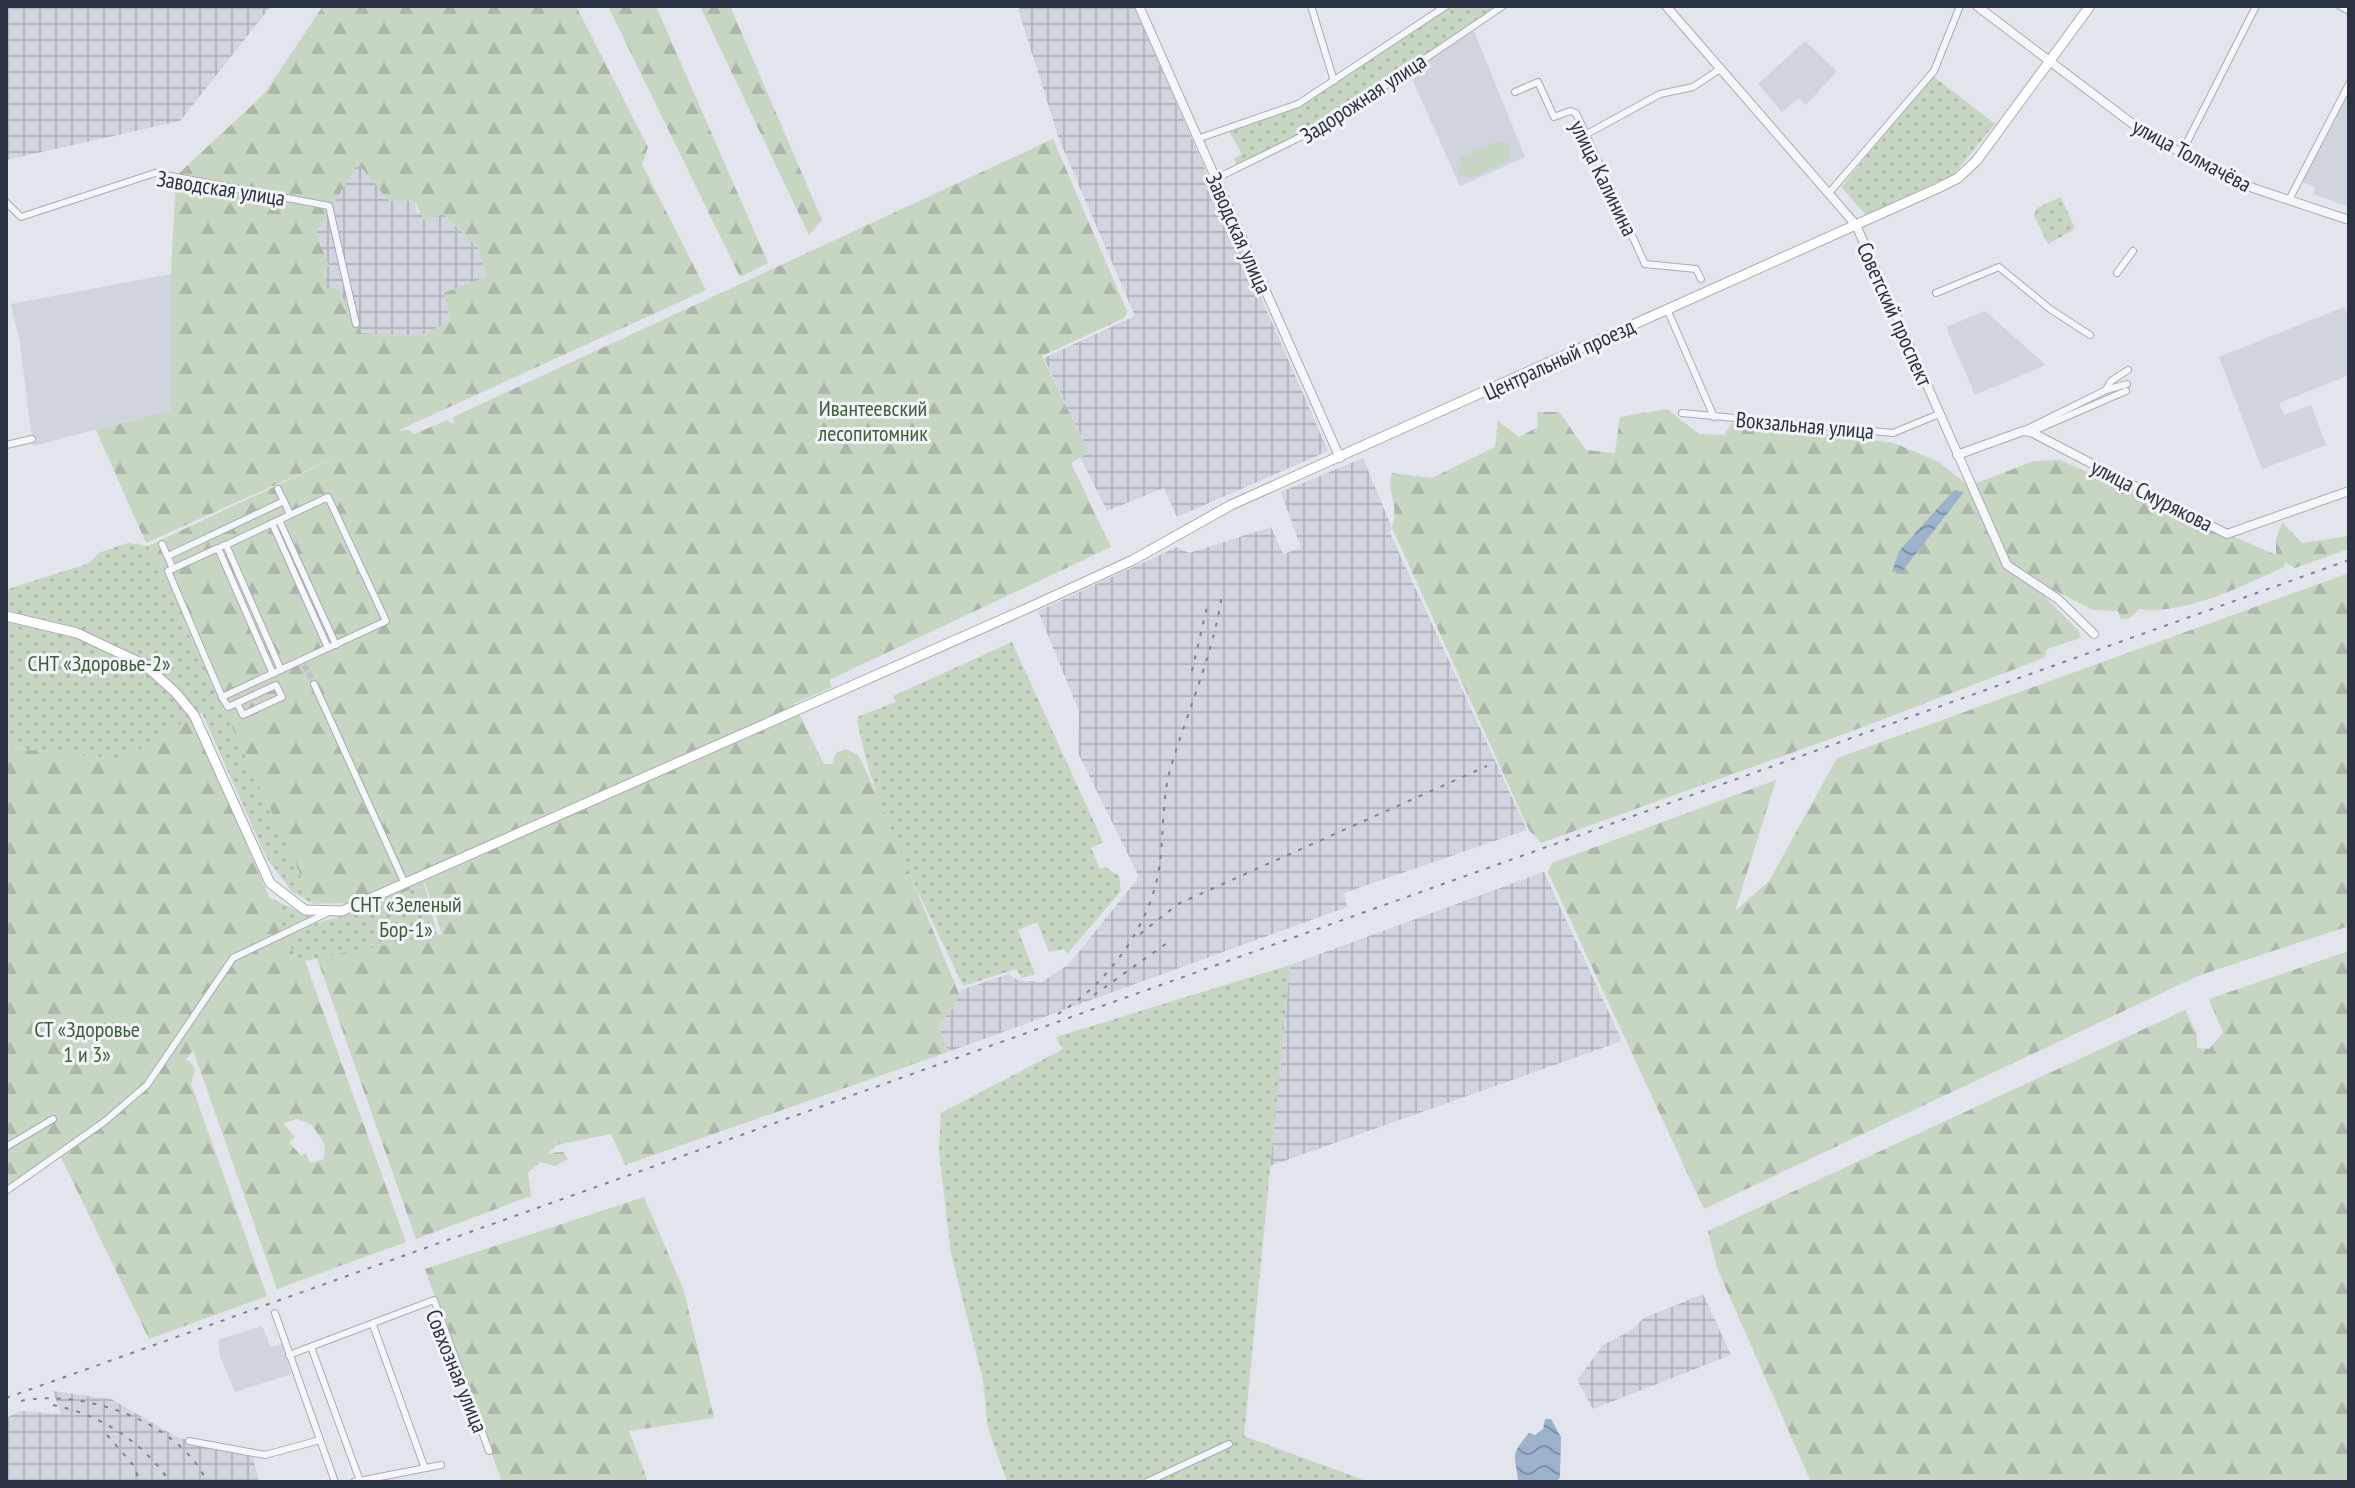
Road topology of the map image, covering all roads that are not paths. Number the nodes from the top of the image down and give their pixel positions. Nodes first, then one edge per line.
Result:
1 (1139, 6) edge
2 (1311, 6) edge
3 (1446, 6) edge
4 (1503, 6) edge
5 (1666, 6) edge
6 (1960, 6) edge
7 (1977, 6) edge
8 (2090, 6) edge
9 (2256, 6) edge
10 (2340, 6) edge
11 (2349, 11) edge
12 (2050, 62) junction
13 (1720, 69) junction
14 (1334, 81) junction
15 (2349, 84) edge
16 (1515, 92) dead end
17 (1585, 135) junction
18 (1197, 139) junction
19 (2181, 154) junction
20 (1215, 179) junction
21 (1829, 193) junction
22 (2289, 200) junction
23 (6, 202) edge
24 (2349, 220) edge
25 (1856, 225) junction
26 (2133, 251) dead end
27 (2117, 273) dead end
28 (1701, 279) dead end
29 (1936, 293) dead end
30 (1667, 309) junction
31 (356, 324) dead end
32 (2090, 335) dead end
33 (2128, 370) dead end
34 (2106, 390) junction
35 (1682, 413) dead end
36 (1939, 414) junction
37 (1714, 417) junction
38 (2027, 432) junction
39 (32, 439) dead end
40 (6, 445) edge
41 (1957, 455) junction
42 (1340, 458) junction
43 (278, 489) dead end
44 (2349, 491) edge
45 (284, 501) junction
46 (290, 514) junction
47 (276, 521) junction
48 (162, 544) dead end
49 (222, 546) junction
50 (168, 556) junction
51 (173, 569) junction
52 (6, 616) edge
53 (2094, 634) dead end
54 (332, 646) junction
55 (281, 670) junction
56 (273, 674) junction
57 (314, 684) tunnel mouth
58 (222, 697) junction
59 (237, 703) junction
60 (405, 885) junction
61 (327, 913) junction
62 (53, 1119) dead end
63 (6, 1147) edge
64 (6, 1191) edge
65 (275, 1313) dead end
66 (373, 1325) junction
67 (311, 1347) junction
68 (289, 1355) junction
69 (320, 1440) junction
70 (189, 1441) dead end
71 (1229, 1444) dead end
72 (489, 1451) dead end
73 (441, 1465) dead end
74 (424, 1466) junction
75 (357, 1481) edge
76 (335, 1482) edge
77 (1147, 1482) edge

1 - 18 street, Заводская улица
2 - 14 street
3 - 14 street, Задорожная улица
4 - 20 street, Задорожная улица
5 - 13 street, Советский проспект
6 - 21 street
7 - 12 street, улица Толмачёва
8 - 12 main road, Центральный проезд
9 - 19 street
10 - 11 street
12 - 19 street, улица Толмачёва
12 - 25 main road, Центральный проезд
13 - 17 street
13 - 21 street, Советский проспект
14 - 18 street, Задорожная улица
15 - 22 street
16 - 17 street, улица Калинина
17 - 28 street, улица Калинина
18 - 20 street, Заводская улица
19 - 22 street, улица Толмачёва
20 - 42 street, Заводская улица
21 - 25 street, Советский проспект
22 - 24 street, улица Толмачёва
23 - 31 street, Заводская улица
25 - 30 main road, Центральный проезд
25 - 36 street, Советский проспект
26 - 27 street
29 - 32 street
30 - 37 street
30 - 42 main road, Центральный проезд
33 - 34 street
34 - 38 street
34 - 38 street
35 - 37 street, Вокзальная улица
36 - 37 street, Вокзальная улица
36 - 41 street, Советский проспект
38 - 41 street
38 - 44 street, улица Смурякова
39 - 40 street
41 - 53 street, Советский проспект
42 - 60 main road, Центральный проезд
43 - 45 street
45 - 46 street
45 - 50 street
46 - 47 street
46 - 54 street
47 - 49 street
47 - 54 street
48 - 50 street
49 - 51 street
49 - 55 street
49 - 56 street
50 - 51 street
51 - 58 street
52 - 61 main road
54 - 55 street
55 - 56 street
56 - 58 street
57 - 60 street
58 - 59 street
59 - 59 street
60 - 61 main road, Центральный проезд
61 - 64 street
62 - 63 street
65 - 68 street
66 - 67 street, Совхозная улица
66 - 72 street, Совхозная улица
66 - 74 street
67 - 68 street, Совхозная улица
67 - 75 street
68 - 69 street
69 - 70 street
69 - 76 street
71 - 77 street
73 - 74 street
74 - 75 street

